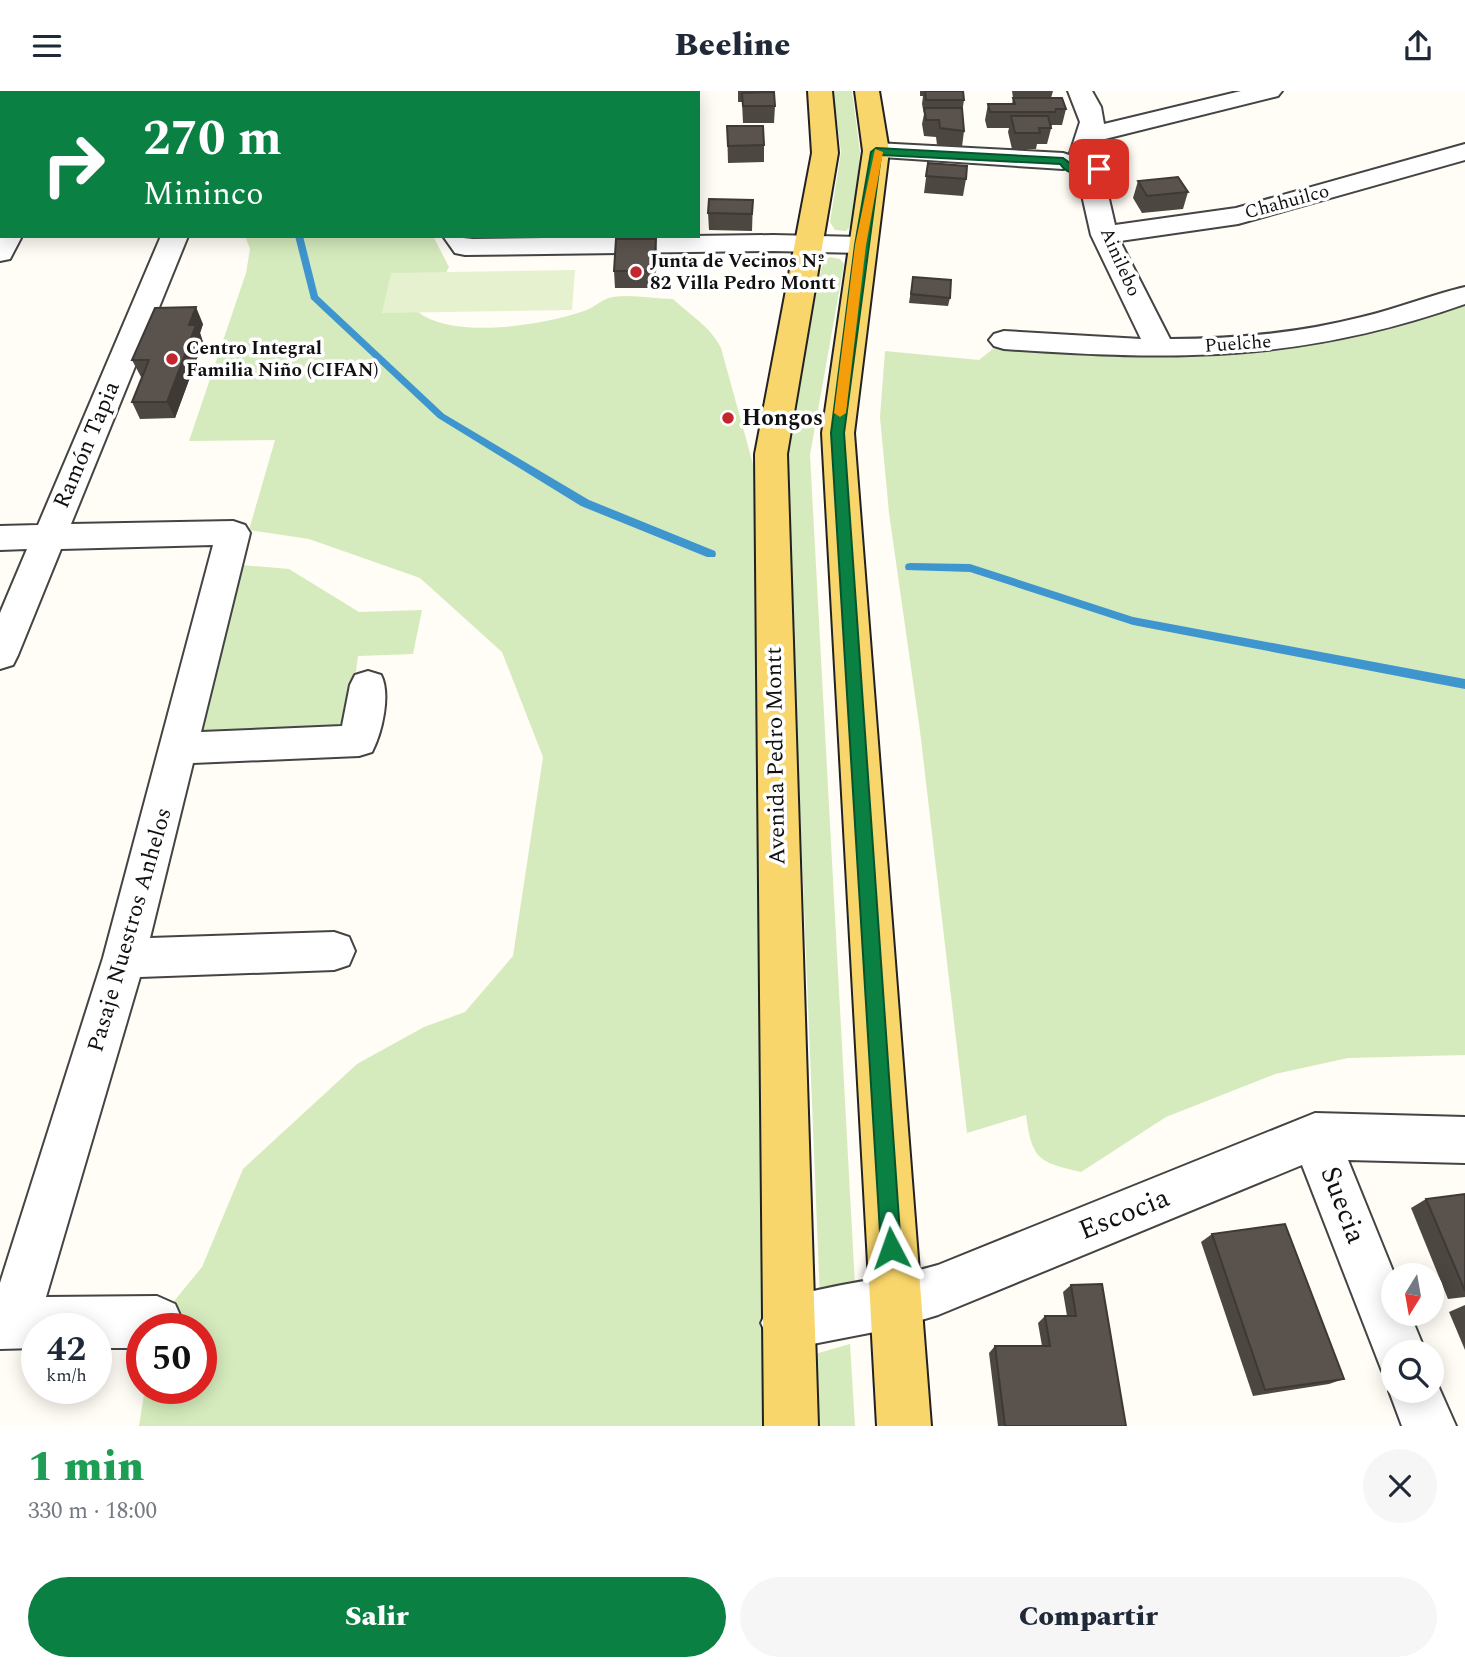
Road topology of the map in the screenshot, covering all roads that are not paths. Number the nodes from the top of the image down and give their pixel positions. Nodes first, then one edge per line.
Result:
1 (820, 91) edge
2 (867, 91) edge
3 (1270, 91) edge
4 (1085, 98) edge
5 (1149, 119) junction
6 (876, 152) junction
7 (1465, 152) edge
8 (1082, 155) junction
9 (1104, 235) junction
10 (174, 238) edge
11 (461, 241) edge
12 (600, 241) edge
13 (811, 244) junction
14 (861, 245) junction
15 (1465, 295) edge
16 (1004, 340) dead end
17 (1160, 348) junction
18 (49, 536) junction
19 (0, 538) edge
20 (0, 655) edge
21 (368, 685) dead end
22 (180, 748) junction
23 (334, 951) dead end
24 (124, 958) junction
25 (1315, 1136) junction
26 (1465, 1140) edge
27 (895, 1303) junction
28 (126, 1322) edge
29 (7, 1323) edge
30 (787, 1323) junction
31 (1395, 1340) edge
32 (1420, 1403) edge
33 (791, 1426) edge
34 (904, 1426) edge
35 (1429, 1426) edge

1 - 13 main road, Avenida Pedro Montt
2 - 6 main road
3 - 5 street
4 - 5 street
4 - 8 street, Ainilebo
5 - 8 street
6 - 8 street
6 - 14 main road
7 - 9 street, Chahuilco
8 - 9 street, Ainilebo
9 - 17 street, Ainilebo
10 - 18 street, Ramón Tapia
11 - 12 street
12 - 13 street
13 - 14 street
13 - 30 main road, Avenida Pedro Montt
14 - 27 main road
15 - 17 street, Puelche
16 - 17 street, Puelche
18 - 19 street
18 - 20 street, Ramón Tapia
18 - 22 street, Pasaje Nuestros Anhelos
21 - 22 street
22 - 24 street, Pasaje Nuestros Anhelos
23 - 24 street
24 - 29 street, Pasaje Nuestros Anhelos
25 - 26 street, Escocia
25 - 27 street, Escocia
25 - 31 street, Suecia
27 - 30 street, Escocia
27 - 34 main road
28 - 29 street
30 - 33 main road, Avenida Pedro Montt
32 - 35 street

